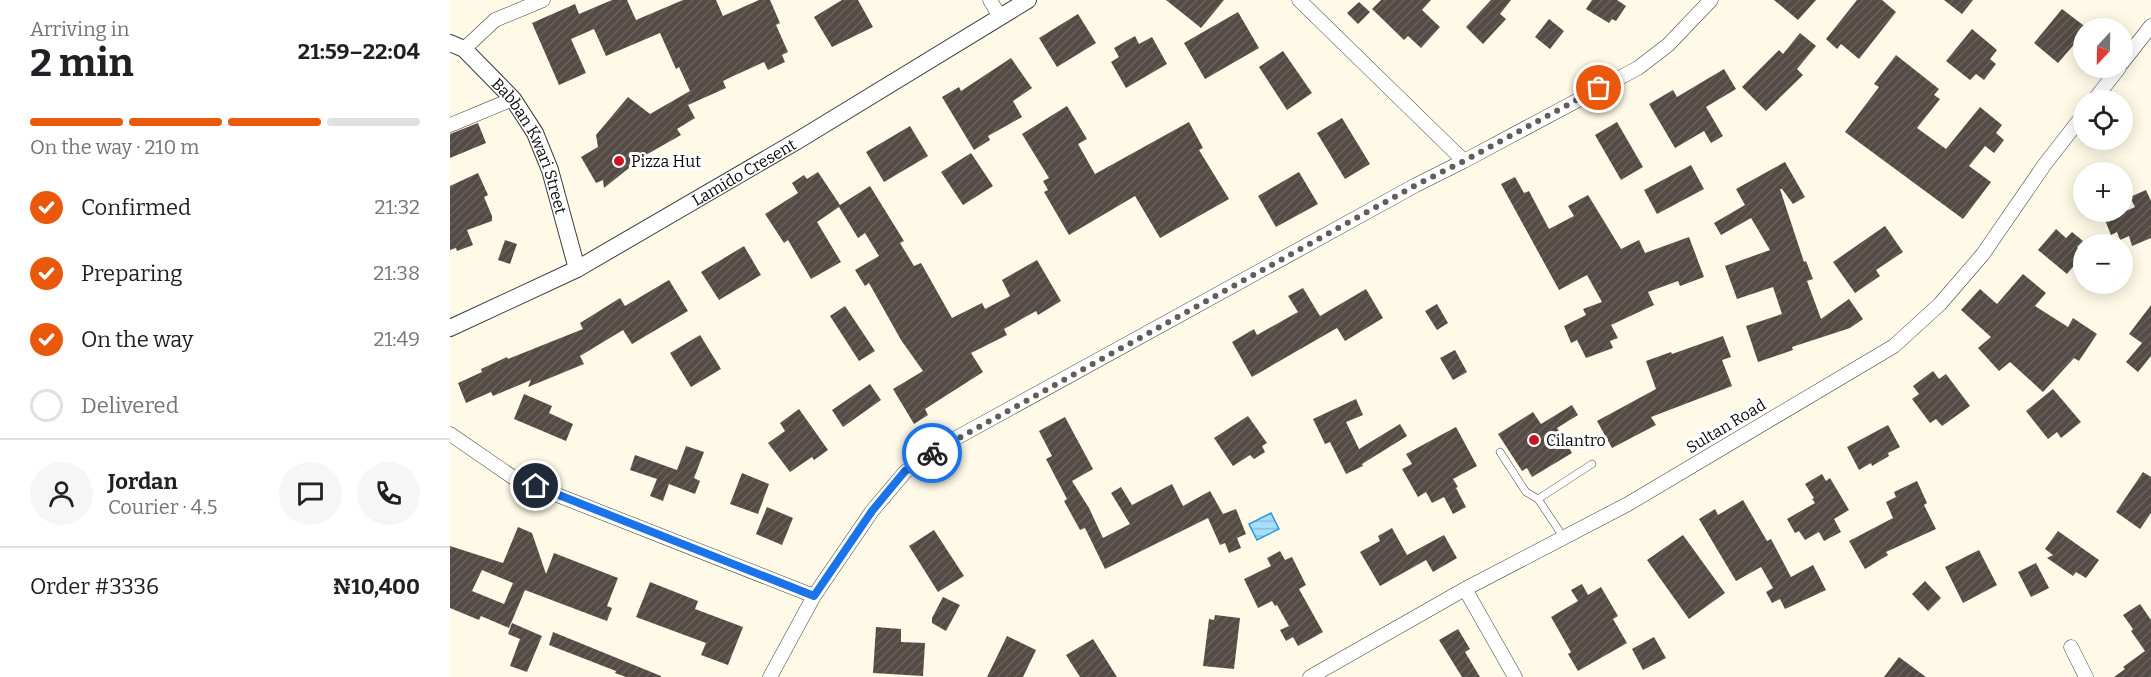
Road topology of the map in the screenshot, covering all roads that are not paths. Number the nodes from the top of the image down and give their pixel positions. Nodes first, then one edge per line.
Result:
1 (543, 0) edge
2 (990, 0) edge
3 (1028, 0) edge
4 (1299, 0) edge
5 (1711, 0) edge
6 (1000, 17) junction
7 (2151, 26) edge
8 (457, 46) edge
9 (2133, 49) edge
10 (2111, 78) edge
11 (2102, 90) edge
12 (513, 99) junction
13 (450, 125) edge
14 (2073, 128) edge
15 (1464, 161) junction
16 (577, 269) junction
17 (450, 328) edge
18 (450, 434) edge
19 (1500, 452) dead end
20 (1592, 464) dead end
21 (1538, 499) junction
22 (1564, 538) junction
23 (1465, 589) junction
24 (814, 596) junction
25 (2071, 647) dead end
26 (770, 677) edge
27 (1310, 677) edge
28 (1515, 677) edge
29 (2086, 677) edge

1 - 8 street
2 - 6 street
3 - 6 street, Lamido Cresent
4 - 15 street
5 - 15 street
6 - 16 street, Lamido Cresent
7 - 9 street
8 - 12 street, Babban Kwari Street
10 - 11 street
12 - 13 street
12 - 16 street, Babban Kwari Street
14 - 22 street, Sultan Road
15 - 24 street
16 - 17 street, Lamido Cresent
18 - 24 street
19 - 21 lane
20 - 21 lane
21 - 22 lane
22 - 23 street, Sultan Road
23 - 27 street, Sultan Road
23 - 28 street
24 - 26 street
25 - 29 street

